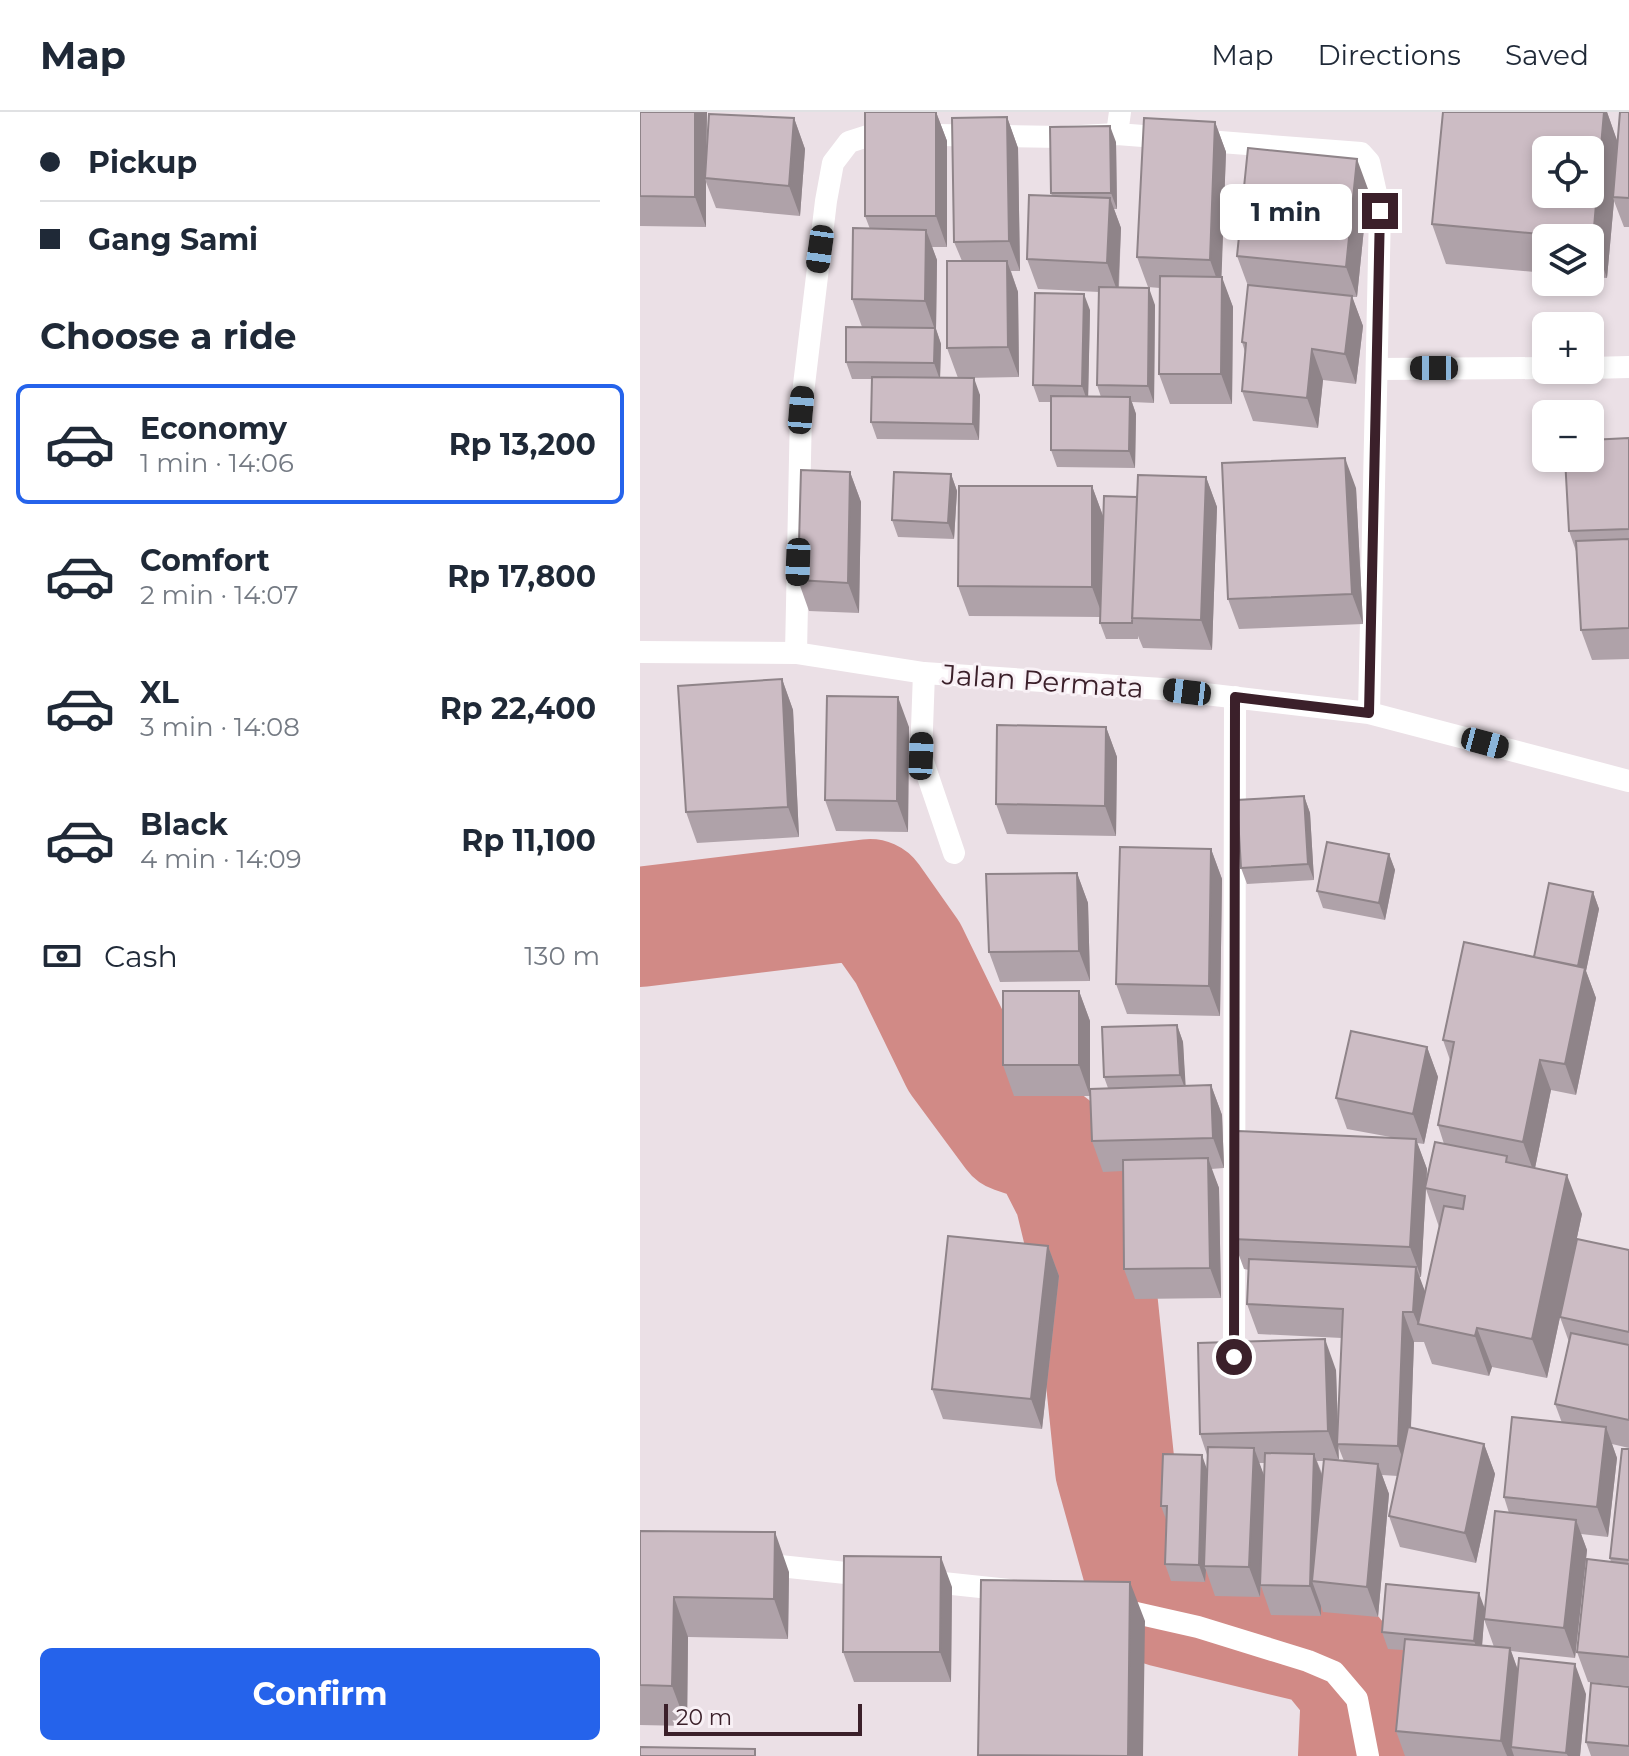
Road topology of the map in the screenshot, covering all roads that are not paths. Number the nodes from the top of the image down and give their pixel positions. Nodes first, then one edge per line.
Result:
1 (1118, 123) edge
2 (1629, 367) edge
3 (1532, 368) edge
4 (1604, 368) edge
5 (1378, 369) junction
6 (640, 652) edge
7 (796, 653) junction
8 (924, 673) junction
9 (1235, 697) junction
10 (1369, 713) junction
11 (1629, 781) edge
12 (954, 853) dead end
13 (1234, 1357) edge
14 (735, 1562) edge
15 (1038, 1593) edge
16 (1097, 1605) edge
17 (1368, 1756) edge

1 - 5 street
1 - 7 street
2 - 4 street
3 - 5 street
5 - 10 street
6 - 7 street, Jalan Permata
7 - 8 street, Jalan Permata
8 - 9 street, Jalan Permata
8 - 12 street
9 - 10 street, Jalan Permata
9 - 13 street
10 - 11 street, Jalan Permata
14 - 15 street
16 - 17 street

